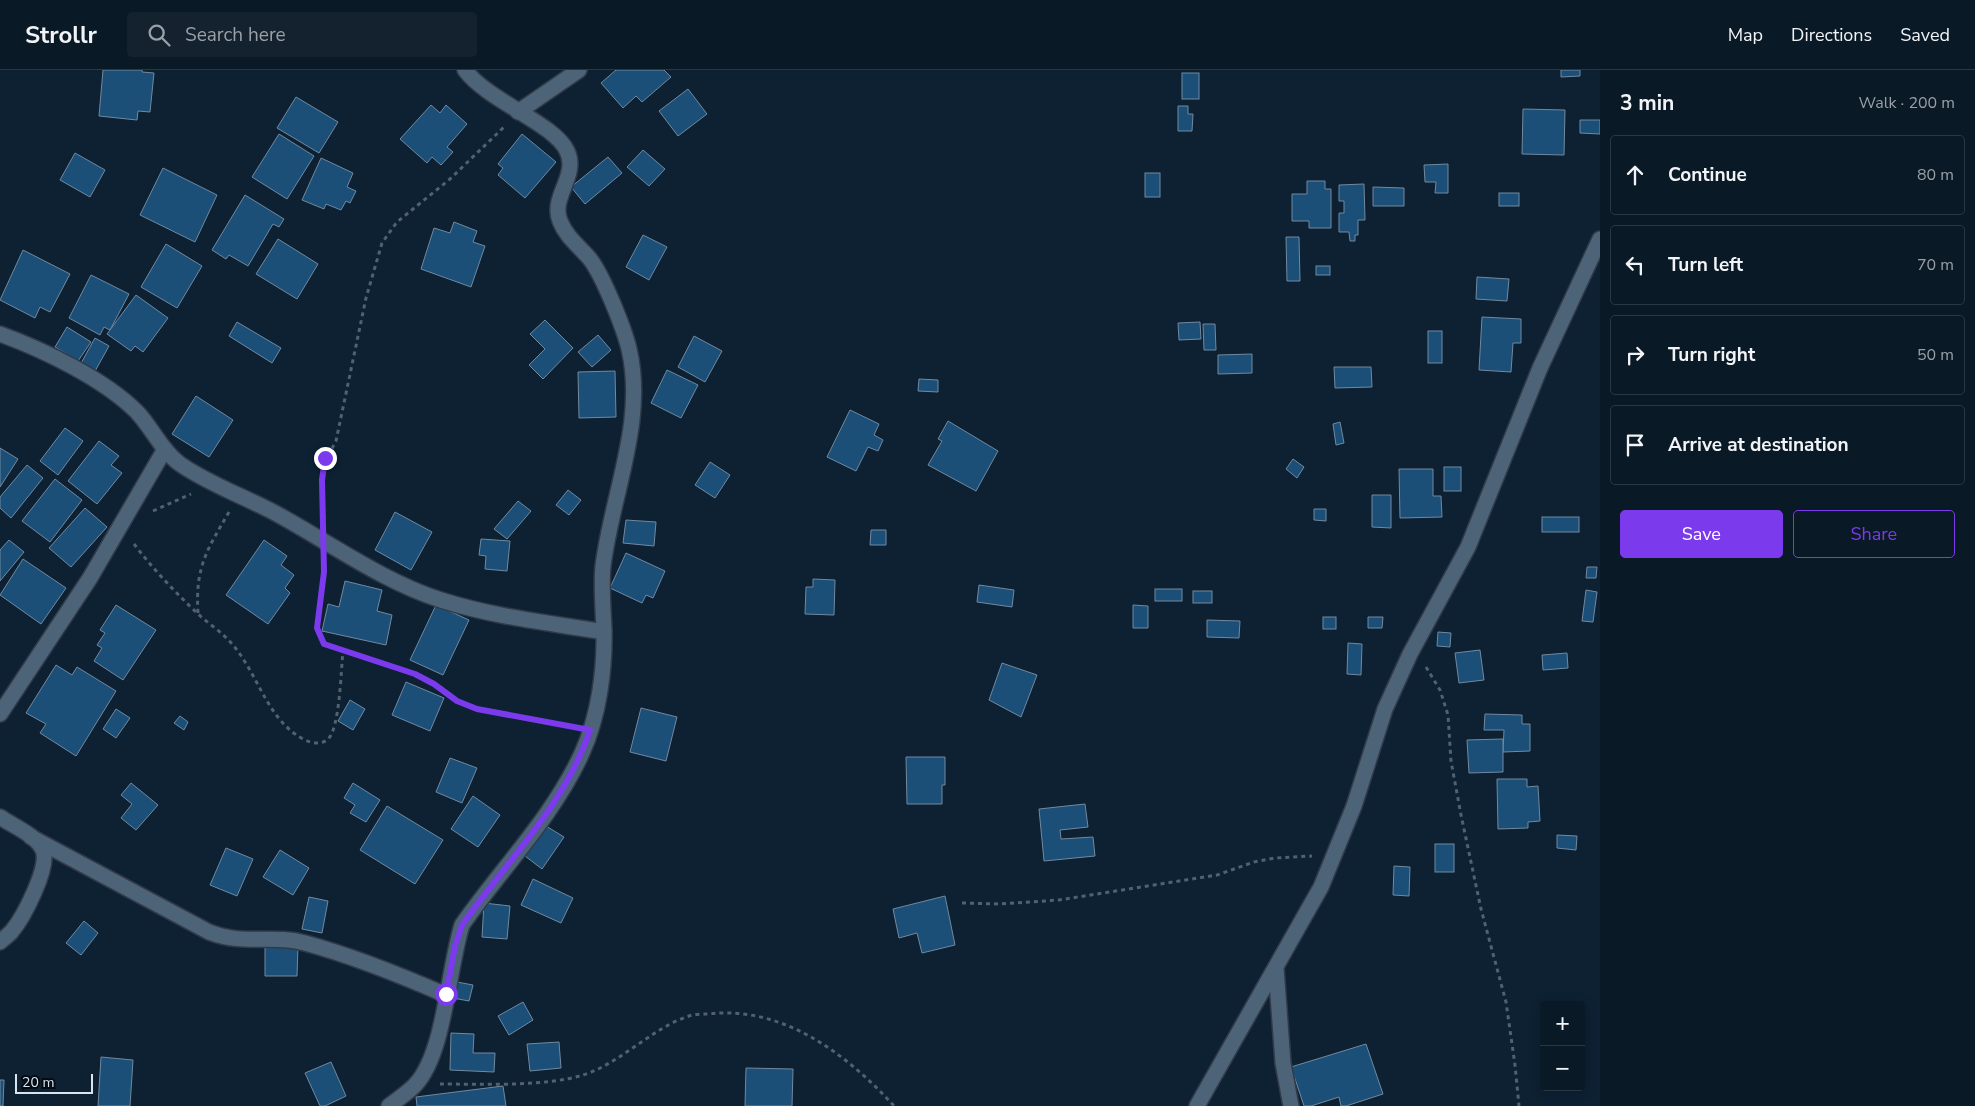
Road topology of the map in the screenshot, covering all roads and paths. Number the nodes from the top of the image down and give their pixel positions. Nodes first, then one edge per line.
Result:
1 (465, 70) edge
2 (579, 70) edge
3 (518, 112) junction
4 (1600, 239) edge
5 (0, 334) edge
6 (165, 449) junction
7 (210, 481) junction
8 (238, 496) junction
9 (125, 521) junction
10 (324, 541) junction
11 (198, 614) junction
12 (604, 632) junction
13 (343, 651) junction
14 (1410, 654) junction
15 (0, 714) edge
16 (590, 730) junction
17 (0, 817) edge
18 (31, 837) junction
19 (1335, 855) junction
20 (962, 903) dead end
21 (0, 942) edge
22 (1276, 968) junction
23 (446, 994) junction
24 (417, 1084) junction
25 (389, 1106) edge
26 (894, 1106) edge
27 (1197, 1106) edge
28 (1291, 1106) edge
29 (1518, 1106) edge

1 - 3 street
2 - 3 street
3 - 10 path
3 - 12 street
4 - 14 street
5 - 6 street
6 - 7 street
6 - 9 street
7 - 8 street
7 - 9 path
8 - 10 street
8 - 11 path
9 - 11 path
9 - 15 street
10 - 12 street
10 - 13 path
11 - 13 path
12 - 16 street
13 - 16 path
14 - 19 street
14 - 29 path
16 - 23 street
17 - 18 street
18 - 21 street
18 - 23 street
19 - 20 path
19 - 22 street
22 - 27 street
22 - 28 street
23 - 24 street
24 - 25 street
24 - 26 path

